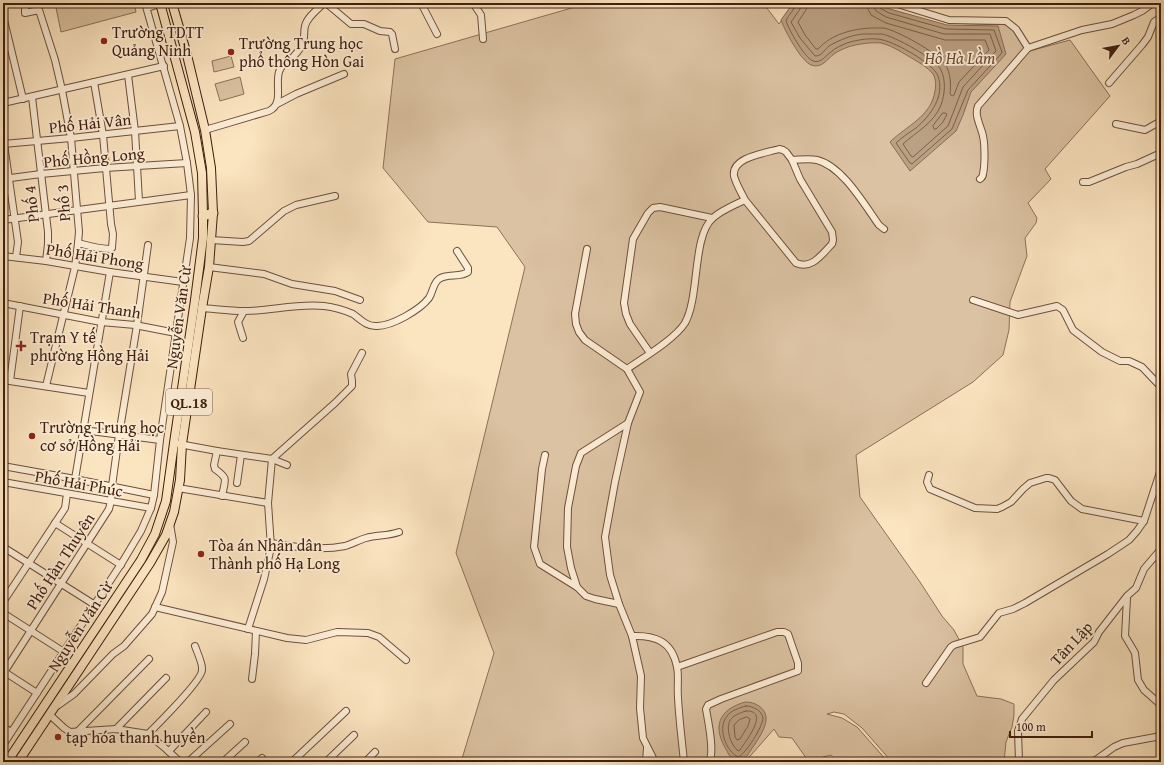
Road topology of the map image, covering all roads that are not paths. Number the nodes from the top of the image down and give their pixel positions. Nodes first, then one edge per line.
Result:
1 (25, 3) edge
2 (172, 3) edge
3 (325, 3) edge
4 (421, 3) edge
5 (456, 3) edge
6 (464, 3) edge
7 (473, 3) edge
8 (894, 3) edge
9 (1153, 3) edge
10 (160, 4) edge
11 (146, 5) edge
12 (3, 16) edge
13 (1161, 17) edge
14 (437, 34) dead end
15 (483, 39) dead end
16 (1028, 48) junction
17 (395, 49) dead end
18 (164, 66) junction
19 (344, 74) dead end
20 (128, 75) junction
21 (94, 82) junction
22 (1109, 82) dead end
23 (62, 90) junction
24 (32, 97) junction
25 (23, 99) junction
26 (3, 104) edge
27 (277, 104) junction
28 (1161, 122) edge
29 (1116, 124) dead end
30 (180, 126) junction
31 (205, 130) junction
32 (135, 131) junction
33 (102, 135) junction
34 (3, 137) edge
35 (71, 138) junction
36 (38, 141) junction
37 (3, 144) edge
38 (1161, 153) edge
39 (792, 160) junction
40 (187, 163) junction
41 (138, 166) junction
42 (106, 168) junction
43 (74, 171) junction
44 (41, 174) junction
45 (6, 179) edge
46 (980, 179) dead end
47 (1083, 182) dead end
48 (191, 195) junction
49 (335, 196) dead end
50 (745, 200) junction
51 (140, 201) junction
52 (109, 206) junction
53 (77, 210) junction
54 (213, 213) junction
55 (45, 214) junction
56 (203, 216) junction
57 (15, 218) junction
58 (712, 218) junction
59 (3, 220) edge
60 (884, 228) dead end
61 (211, 240) junction
62 (78, 243) junction
63 (148, 245) dead end
64 (587, 249) dead end
65 (457, 250) dead end
66 (3, 256) edge
67 (16, 257) junction
68 (46, 261) junction
69 (75, 267) junction
70 (209, 267) junction
71 (110, 272) junction
72 (143, 277) junction
73 (183, 282) junction
74 (360, 300) dead end
75 (973, 300) dead end
76 (3, 303) edge
77 (20, 306) junction
78 (202, 308) junction
79 (244, 311) junction
80 (63, 314) junction
81 (101, 322) junction
82 (137, 325) junction
83 (176, 333) junction
84 (243, 338) dead end
85 (362, 353) dead end
86 (650, 353) junction
87 (627, 369) junction
88 (6, 380) edge
89 (46, 386) junction
90 (1161, 387) edge
91 (89, 393) junction
92 (628, 423) junction
93 (83, 430) junction
94 (119, 435) junction
95 (160, 440) junction
96 (174, 443) junction
97 (182, 444) junction
98 (217, 451) junction
99 (241, 455) junction
100 (545, 455) dead end
101 (272, 459) junction
102 (287, 465) dead end
103 (3, 466) edge
104 (1161, 469) edge
105 (929, 475) dead end
106 (75, 479) junction
107 (3, 482) edge
108 (237, 484) dead end
109 (112, 486) junction
110 (178, 488) junction
111 (67, 494) junction
112 (154, 495) junction
113 (222, 496) junction
114 (111, 501) junction
115 (268, 503) junction
116 (151, 508) junction
117 (1144, 521) junction
118 (56, 523) junction
119 (170, 524) junction
120 (399, 532) dead end
121 (87, 543) junction
122 (271, 543) junction
123 (3, 547) edge
124 (1161, 549) edge
125 (28, 563) junction
126 (121, 565) junction
127 (60, 583) junction
128 (578, 587) junction
129 (1127, 596) junction
130 (3, 602) edge
131 (619, 604) junction
132 (95, 605) junction
133 (155, 607) junction
134 (3, 613) edge
135 (248, 629) junction
136 (30, 631) junction
137 (256, 631) junction
138 (632, 636) junction
139 (195, 646) dead end
140 (64, 652) junction
141 (149, 659) dead end
142 (406, 660) dead end
143 (677, 667) junction
144 (3, 672) edge
145 (166, 678) dead end
146 (252, 679) dead end
147 (926, 683) dead end
148 (37, 693) junction
149 (1161, 706) edge
150 (56, 707) junction
151 (346, 711) dead end
152 (206, 712) dead end
153 (50, 715) junction
154 (230, 724) dead end
155 (3, 727) edge
156 (116, 729) junction
157 (78, 731) junction
158 (11, 732) junction
159 (148, 734) junction
160 (354, 735) dead end
161 (1161, 736) edge
162 (245, 742) dead end
163 (3, 744) edge
164 (647, 746) junction
165 (169, 751) junction
166 (375, 752) dead end
167 (7, 762) edge
168 (18, 762) edge
169 (180, 762) edge
170 (188, 762) edge
171 (223, 762) edge
172 (292, 762) edge
173 (326, 762) edge
174 (365, 762) edge
175 (646, 762) edge
176 (655, 762) edge
177 (684, 762) edge
178 (709, 762) edge
179 (1019, 762) edge
180 (1094, 762) edge

1 - 23 street, Phố 3
2 - 31 main road, Nguyễn Văn Cừ / QL.18
3 - 17 street
3 - 27 street
4 - 14 street
5 - 6 street
7 - 15 street
8 - 16 street
9 - 16 street
10 - 11 street
10 - 56 main road, Nguyễn Văn Cừ / QL.18
11 - 18 street, Nguyễn Văn Cừ
12 - 25 street
13 - 22 street
16 - 46 street
18 - 20 street
18 - 30 street, Nguyễn Văn Cừ
19 - 27 street
20 - 21 street
20 - 32 street
21 - 23 street
21 - 33 street
23 - 24 street
23 - 35 street, Phố 3
24 - 25 street
24 - 36 street, Phố 4
25 - 26 street
27 - 31 street
28 - 29 street
30 - 32 street, Phố Hải Vân
30 - 40 street, Nguyễn Văn Cừ
31 - 54 main road, Nguyễn Văn Cừ / QL.18
32 - 33 street, Phố Hải Vân
32 - 41 street
33 - 35 street, Phố Hải Vân
33 - 42 street
34 - 37 street
35 - 36 street, Phố Hải Vân
35 - 43 street, Phố 3
36 - 37 street, Phố Hải Vân
36 - 44 street, Phố 4
37 - 45 street
38 - 47 street
39 - 50 street
39 - 50 street
39 - 60 street
40 - 41 street, Phố Hồng Long
40 - 48 street, Nguyễn Văn Cừ
41 - 42 street, Phố Hồng Long
41 - 51 street
42 - 43 street, Phố Hồng Long
42 - 52 street
43 - 44 street, Phố Hồng Long
43 - 53 street, Phố 3
44 - 45 street, Phố Hồng Long
44 - 55 street, Phố 4
45 - 57 street
48 - 51 street
48 - 73 street, Nguyễn Văn Cừ
49 - 61 street
50 - 58 street
51 - 52 street
52 - 53 street
52 - 62 street
53 - 55 street
53 - 62 street, Phố 3
54 - 56 highway
54 - 61 main road, Nguyễn Văn Cừ / QL.18
55 - 57 street
55 - 68 street, Phố 4
56 - 96 main road, Nguyễn Văn Cừ / QL.18
57 - 59 street
57 - 67 street
58 - 86 street
58 - 86 street
61 - 70 main road, Nguyễn Văn Cừ / QL.18
62 - 69 street, Phố 3
63 - 72 street
64 - 87 street
65 - 79 street
66 - 67 street, Phố Hải Phong
67 - 68 street, Phố Hải Phong
68 - 69 street, Phố Hải Phong
69 - 71 street, Phố Hải Phong
69 - 80 street, Phố 3
70 - 74 street
70 - 78 main road, Nguyễn Văn Cừ / QL.18
71 - 72 street, Phố Hải Phong
71 - 81 street
72 - 73 street, Phố Hải Phong
72 - 82 street
73 - 83 street, Nguyễn Văn Cừ
75 - 90 street
76 - 77 street, Phố Hải Thanh
77 - 80 street, Phố Hải Thanh
77 - 88 street
78 - 79 street
78 - 97 main road, Nguyễn Văn Cừ / QL.18
79 - 84 street
80 - 81 street, Phố Hải Thanh
80 - 89 street, Phố 3
81 - 82 street, Phố Hải Thanh
81 - 91 street
82 - 83 street, Phố Hải Thanh
82 - 94 street
83 - 95 street, Nguyễn Văn Cừ
85 - 101 street
86 - 87 street
87 - 92 street
88 - 89 street
89 - 91 street
91 - 93 street
92 - 128 street
92 - 131 street
93 - 94 street
93 - 106 street
94 - 95 street
94 - 109 street
95 - 112 street, Nguyễn Văn Cừ
96 - 97 street
96 - 167 main road, Nguyễn Văn Cừ / QL.18
97 - 98 street
97 - 110 main road, Nguyễn Văn Cừ / QL.18
98 - 99 street
98 - 113 street
99 - 101 street
99 - 108 street
100 - 128 street
101 - 102 street
101 - 115 street
103 - 106 street, Phố Hải Phúc
104 - 117 street
105 - 117 street
106 - 109 street, Phố Hải Phúc
107 - 111 street, Phố Hải Phúc
109 - 112 street, Phố Hải Phúc
109 - 114 street
110 - 113 street
110 - 119 main road, Nguyễn Văn Cừ / QL.18
111 - 114 street, Phố Hải Phúc
111 - 118 street
112 - 116 street, Nguyễn Văn Cừ
113 - 115 street
114 - 116 street, Phố Hải Phúc
114 - 121 street, Phố Hàn Thuyên
115 - 122 street
116 - 126 street, Nguyễn Văn Cừ
117 - 147 street
118 - 121 street
118 - 125 street
119 - 133 street
119 - 150 main road, Nguyễn Văn Cừ / QL.18
120 - 122 street
121 - 126 street
121 - 127 street, Phố Hàn Thuyên
122 - 135 street
123 - 125 street
124 - 129 street, Tân Lập
125 - 127 street
125 - 130 street
126 - 132 street, Nguyễn Văn Cừ
127 - 132 street
127 - 136 street, Phố Hàn Thuyên
128 - 131 street
129 - 149 street
129 - 179 street, Tân Lập
131 - 138 street
132 - 140 street, Nguyễn Văn Cừ
133 - 135 street
133 - 150 street
134 - 136 street
135 - 137 street
136 - 140 street
136 - 144 street, Phố Hàn Thuyên
137 - 142 street
137 - 146 street
138 - 143 street
138 - 164 street
139 - 159 street
140 - 148 street, Nguyễn Văn Cừ
141 - 157 street
143 - 177 street
143 - 178 street
144 - 148 street
145 - 156 street
148 - 158 street, Nguyễn Văn Cừ
150 - 153 main road, Nguyễn Văn Cừ / QL.18
151 - 172 street
152 - 165 street
153 - 157 street
153 - 168 main road, Nguyễn Văn Cừ / QL.18
154 - 170 street
155 - 158 street
156 - 157 street
156 - 159 street
158 - 163 street, Nguyễn Văn Cừ
159 - 165 street
160 - 173 street
161 - 180 street
162 - 171 street
164 - 175 street
164 - 176 street
165 - 169 street
166 - 174 street

